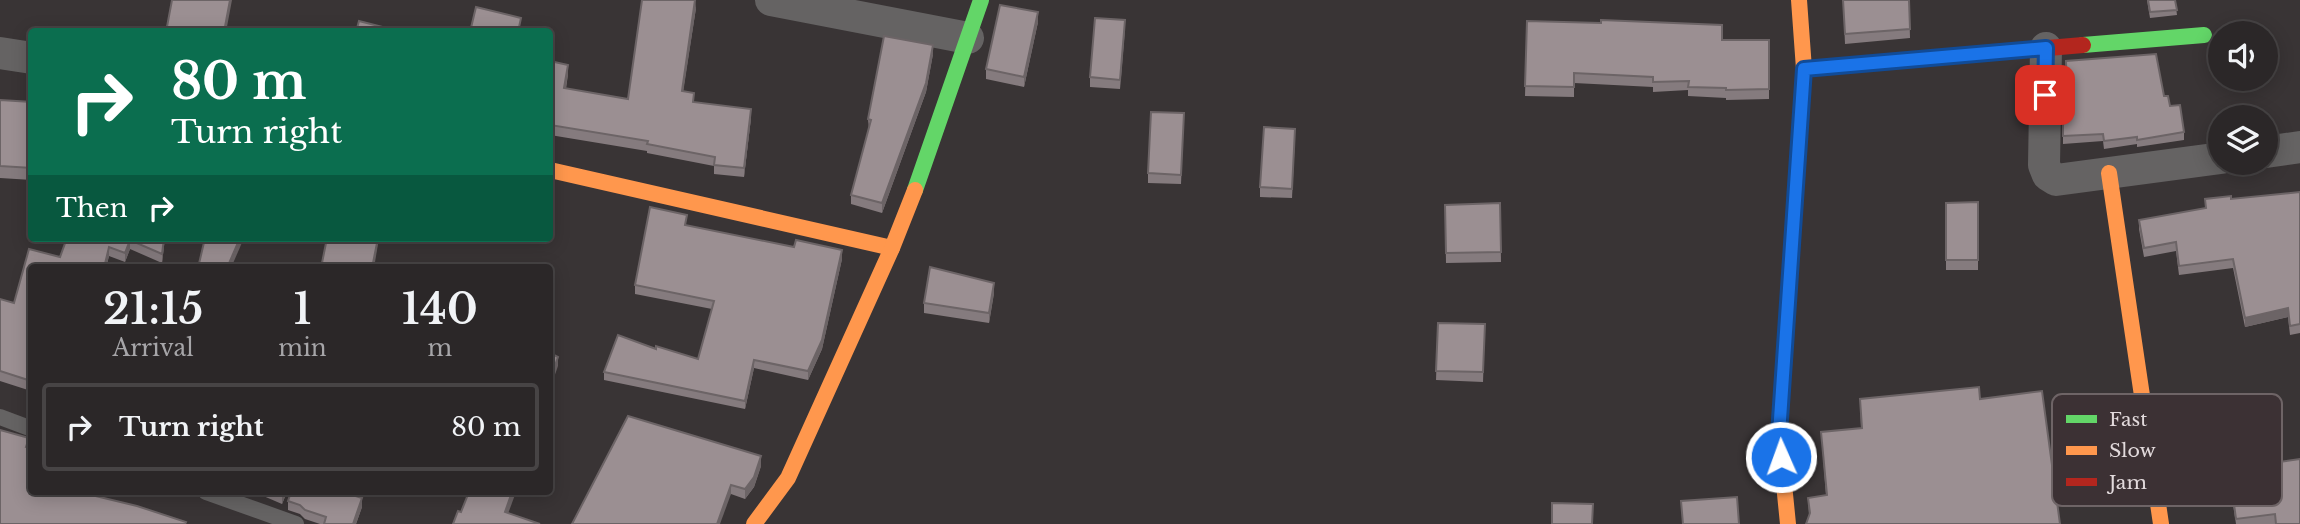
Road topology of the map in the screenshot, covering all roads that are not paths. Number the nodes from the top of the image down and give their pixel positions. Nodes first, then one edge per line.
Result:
1 (771, 0) edge
2 (981, 0) edge
3 (1799, 0) edge
4 (2204, 35) dead end
5 (968, 38) junction
6 (2046, 48) junction
7 (0, 52) edge
8 (28, 57) edge
9 (1804, 69) junction
10 (2300, 147) edge
11 (2278, 150) edge
12 (2208, 160) edge
13 (553, 171) edge
14 (2109, 173) junction
15 (891, 248) junction
16 (2142, 394) edge
17 (0, 417) edge
18 (28, 428) edge
19 (214, 495) edge
20 (2158, 506) edge
21 (296, 524) edge
22 (754, 524) edge
23 (1788, 524) edge
24 (2161, 524) edge

1 - 5 street
2 - 5 street
3 - 9 street
4 - 6 street
5 - 15 street
6 - 9 street
6 - 14 street
7 - 8 street
9 - 23 street
10 - 11 street
12 - 14 street
13 - 15 street
14 - 16 street
15 - 22 street
17 - 18 lane
19 - 21 lane
20 - 24 street

